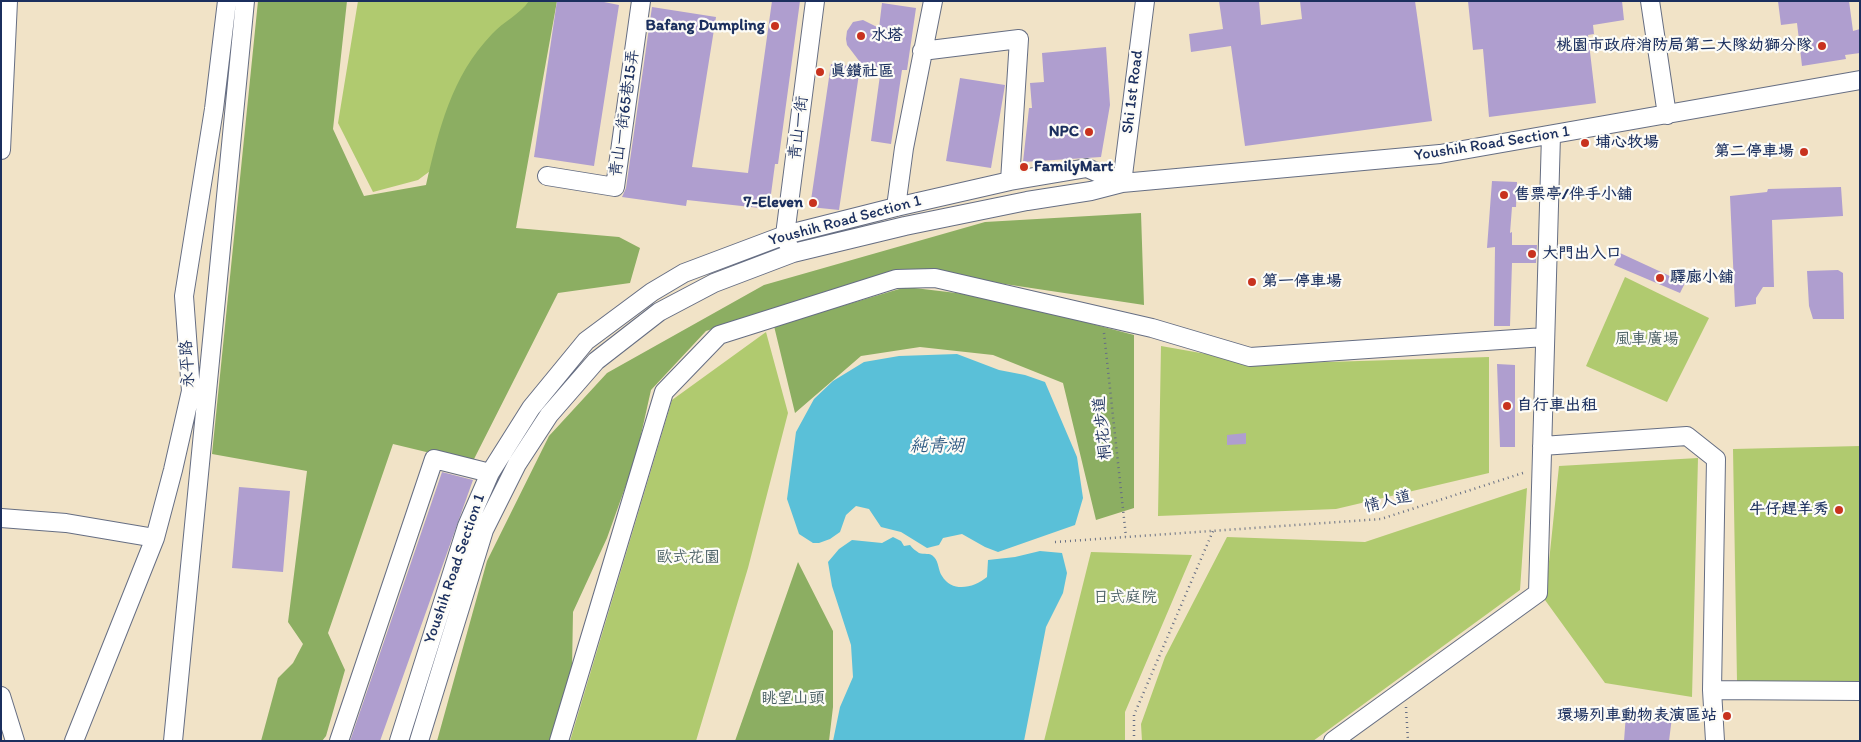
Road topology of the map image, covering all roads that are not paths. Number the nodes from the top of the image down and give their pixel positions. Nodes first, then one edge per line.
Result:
1 (8, 1) edge
2 (227, 1) edge
3 (245, 1) edge
4 (641, 1) edge
5 (815, 1) edge
6 (933, 1) edge
7 (1145, 1) edge
8 (1650, 1) edge
9 (922, 51) junction
10 (1860, 80) edge
11 (1667, 115) junction
12 (1551, 135) junction
13 (1, 150) edge
14 (547, 176) dead end
15 (1010, 181) junction
16 (1122, 183) junction
17 (896, 207) junction
18 (784, 235) junction
19 (793, 253) junction
20 (1545, 336) junction
21 (199, 391) junction
22 (1542, 446) junction
23 (490, 473) junction
24 (1, 518) edge
25 (154, 538) junction
26 (1712, 690) junction
27 (1860, 692) edge
28 (1, 696) edge
29 (15, 741) edge
30 (74, 741) edge
31 (173, 741) edge
32 (339, 741) edge
33 (400, 741) edge
34 (419, 741) edge
35 (558, 741) edge
36 (1333, 741) edge
37 (1715, 741) edge

1 - 13 street
2 - 21 street, 永平路
3 - 21 street, 永平路
4 - 14 street, 青山一街65巷15弄
5 - 18 street, 青山一街
6 - 9 street
7 - 16 street, Shi 1st Road
8 - 11 street
9 - 15 street
9 - 17 street
10 - 11 street, Youshih Road Section 1
11 - 12 street, Youshih Road Section 1
12 - 16 street, Youshih Road Section 1
12 - 20 street
15 - 16 street, Youshih Road Section 1
15 - 17 street, Youshih Road Section 1
16 - 19 street, Youshih Road Section 1
17 - 18 street, Youshih Road Section 1
18 - 19 street
18 - 23 street, Youshih Road Section 1
19 - 34 street, Youshih Road Section 1
20 - 22 street
20 - 35 street
21 - 25 street, 永平路
21 - 31 street, 永平路
22 - 26 street
22 - 36 street
23 - 32 street
23 - 33 street, Youshih Road Section 1
24 - 25 street
25 - 30 street, 永平路
26 - 27 street
26 - 37 street
28 - 29 street

